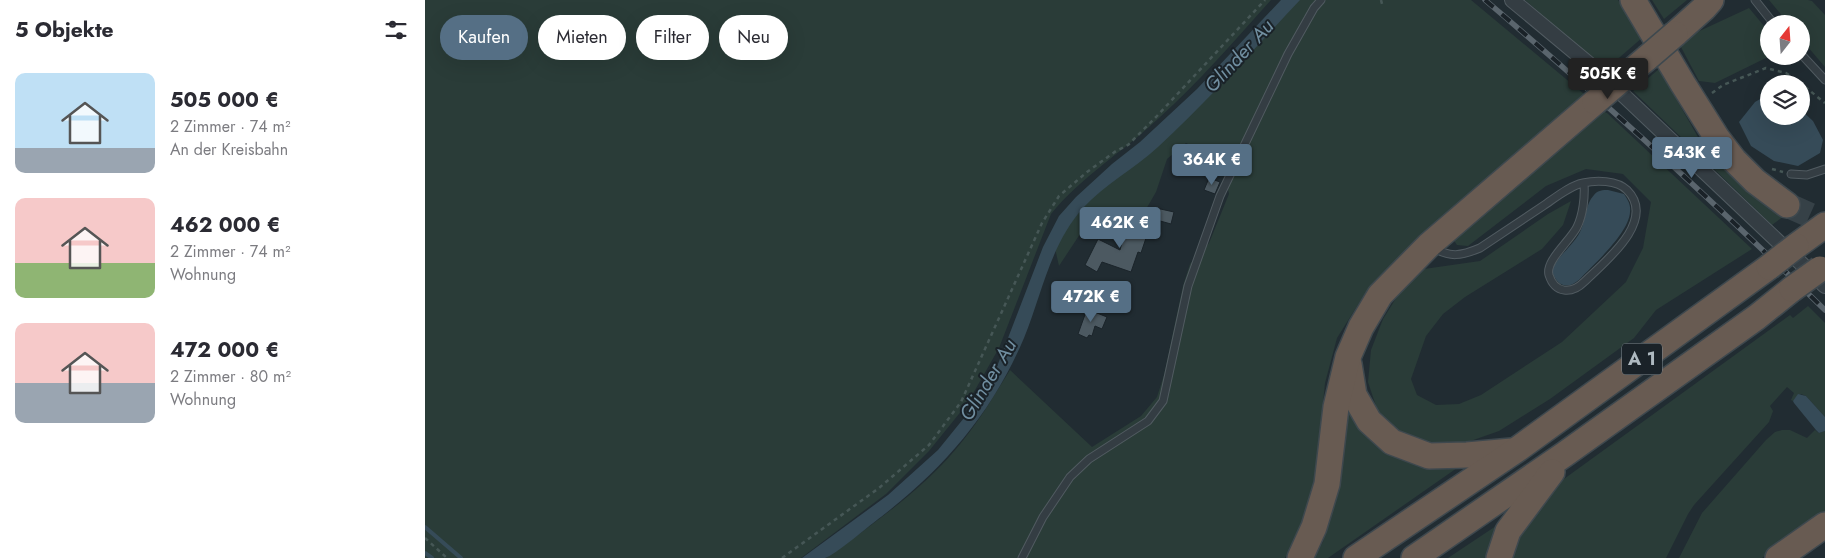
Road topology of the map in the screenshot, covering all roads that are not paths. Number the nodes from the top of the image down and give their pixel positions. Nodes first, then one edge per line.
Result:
1 (1321, 0) edge
2 (1512, 0) edge
3 (1633, 0) edge
4 (1755, 0) edge
5 (1710, 2) edge
6 (1767, 15) edge
7 (1810, 64) edge
8 (1825, 80) edge
9 (1825, 170) edge
10 (1791, 174) road end
11 (1584, 183) junction
12 (1787, 205) tunnel mouth
13 (1825, 225) edge
14 (1429, 245) junction
15 (1823, 273) edge
16 (1348, 357) junction
17 (1515, 451) junction
18 (1565, 454) junction
19 (1825, 525) edge
20 (1022, 558) edge
21 (1300, 558) edge
22 (1356, 558) edge
23 (1414, 558) edge
24 (1499, 558) edge
25 (1779, 558) edge

1 - 20 lane
2 - 15 street
3 - 12 highway
4 - 6 lane
5 - 14 highway, bridge
7 - 8 lane
9 - 10 lane
11 - 11 lane
11 - 14 lane
13 - 17 highway, A 1, bridge
14 - 16 highway
15 - 18 highway, A 1, bridge
16 - 17 highway
16 - 21 highway
17 - 22 highway, A 1
18 - 23 highway, A 1
18 - 24 highway
19 - 25 highway

